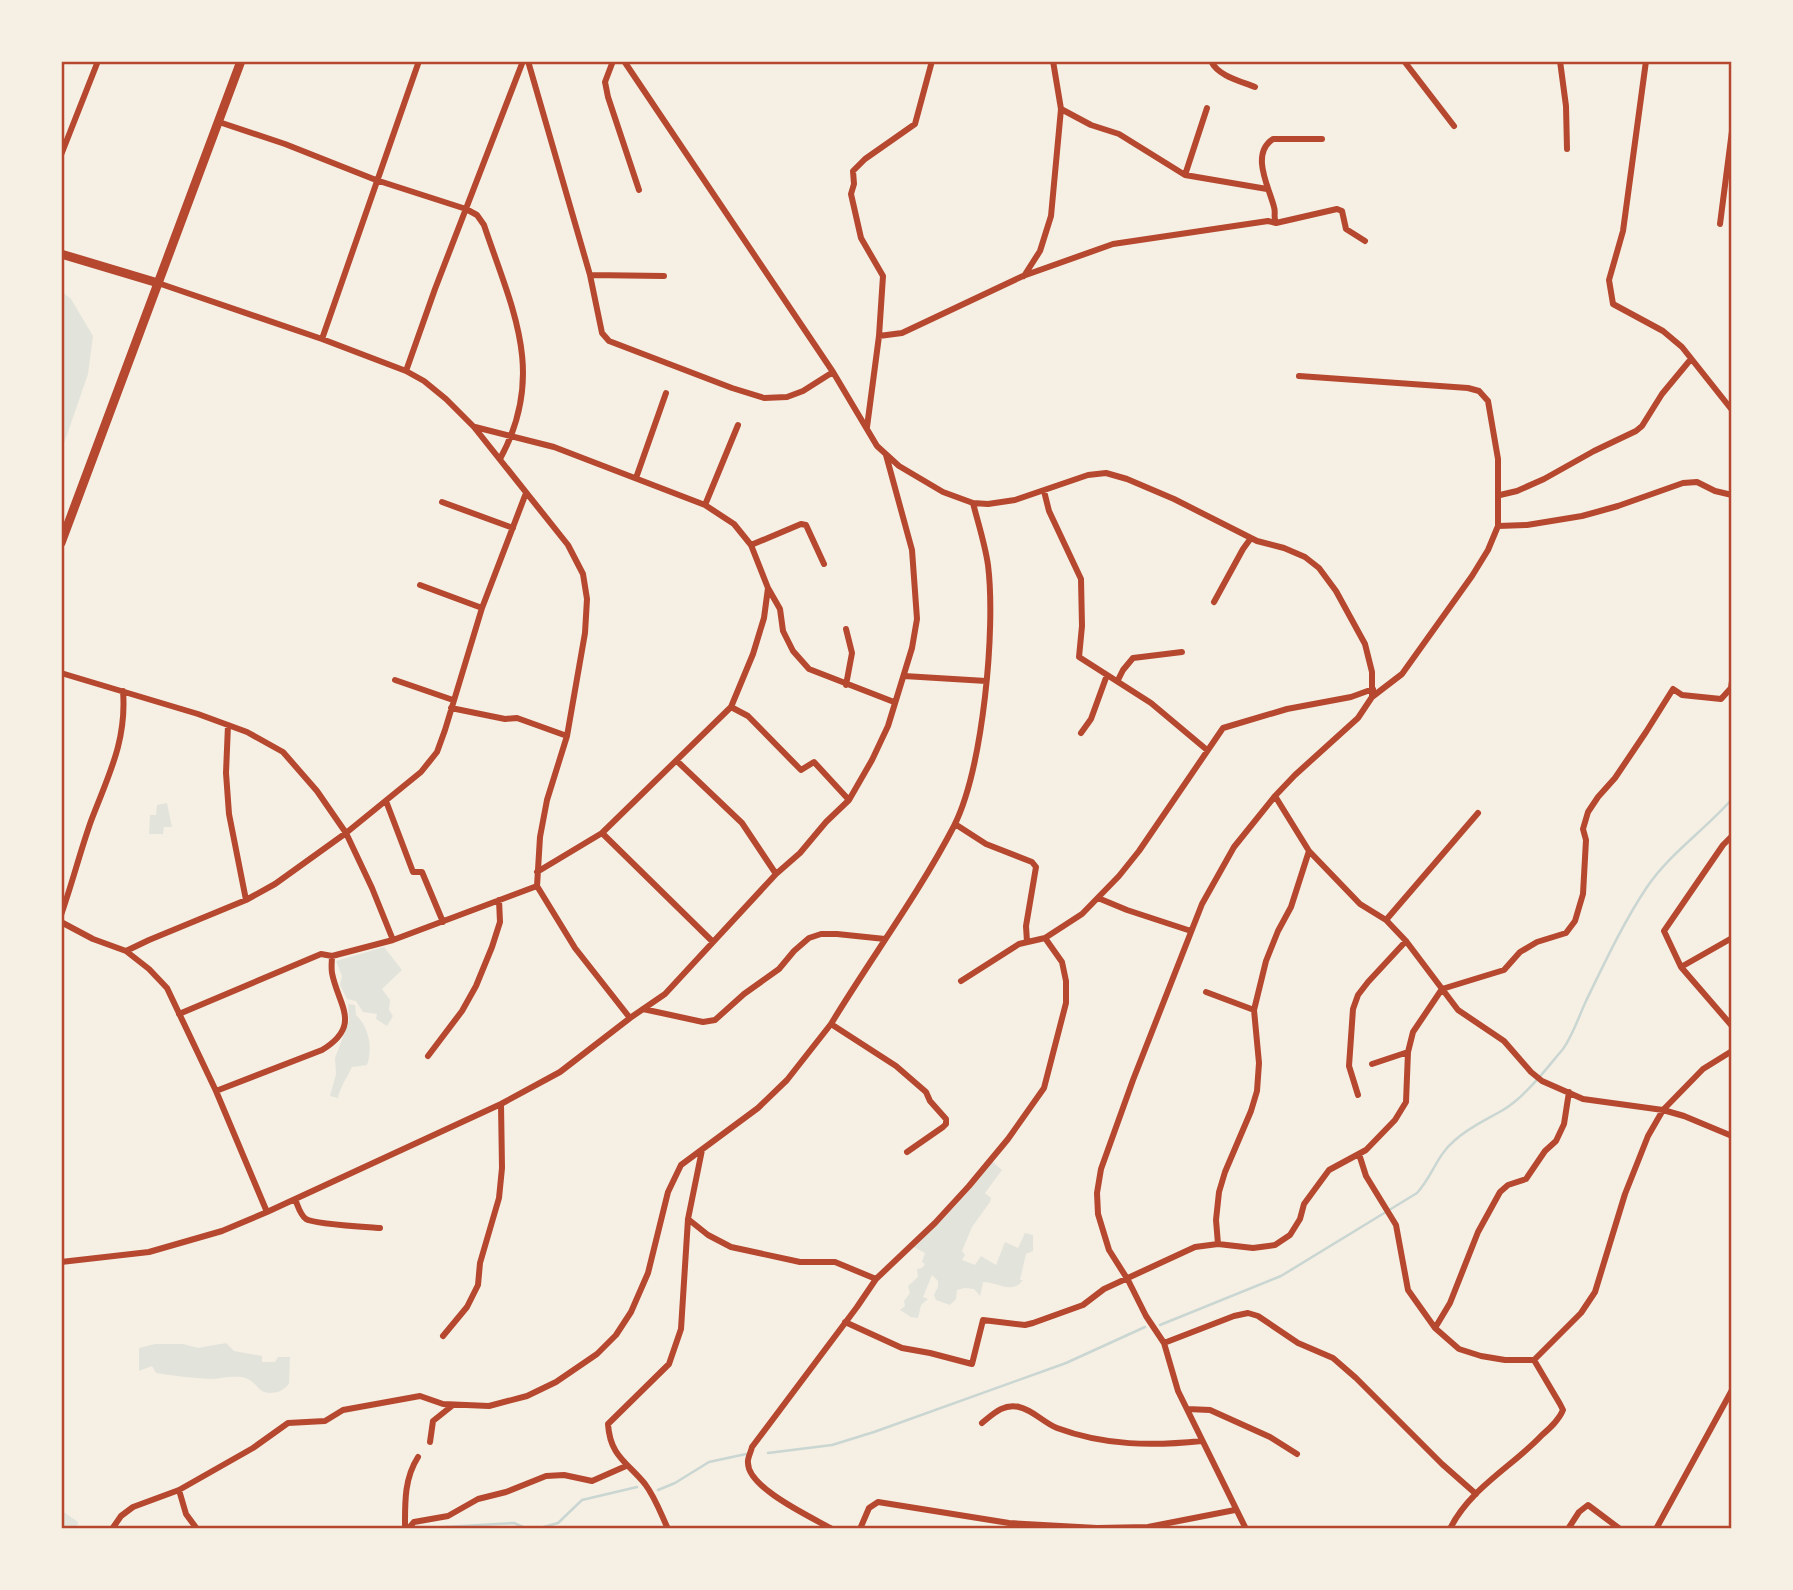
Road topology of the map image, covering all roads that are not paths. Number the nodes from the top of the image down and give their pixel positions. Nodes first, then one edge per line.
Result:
1 (98, 61) edge
2 (241, 61) edge
3 (419, 61) edge
4 (525, 61) edge
5 (613, 61) edge
6 (624, 61) edge
7 (932, 61) edge
8 (1053, 61) edge
9 (1211, 61) edge
10 (1404, 61) edge
11 (1560, 61) edge
12 (1646, 61) edge
13 (1255, 87) dead end
14 (1207, 108) dead end
15 (1061, 109) junction
16 (219, 122) junction
17 (1454, 126) dead end
18 (1732, 131) edge
19 (1322, 139) dead end
20 (1567, 149) dead end
21 (61, 155) edge
22 (1185, 175) junction
23 (376, 180) junction
24 (1267, 189) junction
25 (639, 190) dead end
26 (466, 209) junction
27 (1276, 223) junction
28 (1720, 224) dead end
29 (1365, 241) dead end
30 (61, 254) edge
31 (590, 275) junction
32 (664, 276) dead end
33 (1023, 276) junction
34 (158, 283) junction
35 (879, 336) junction
36 (322, 339) junction
37 (1691, 359) junction
38 (407, 372) junction
39 (833, 372) junction
40 (1299, 376) dead end
41 (666, 393) dead end
42 (1732, 410) edge
43 (738, 425) dead end
44 (474, 427) junction
45 (866, 429) junction
46 (512, 436) junction
47 (886, 455) junction
48 (500, 459) junction
49 (636, 478) junction
50 (1044, 491) junction
51 (526, 493) junction
52 (1500, 495) junction
53 (1732, 495) edge
54 (442, 502) dead end
55 (973, 503) junction
56 (705, 505) junction
57 (1498, 526) junction
58 (513, 528) junction
59 (1251, 538) junction
60 (61, 543) edge
61 (751, 545) junction
62 (824, 564) dead end
63 (419, 585) dead end
64 (768, 588) junction
65 (1214, 602) dead end
66 (482, 608) junction
67 (846, 629) dead end
68 (1182, 652) dead end
69 (61, 673) edge
70 (1107, 675) junction
71 (904, 676) junction
72 (395, 680) dead end
73 (1118, 680) junction
74 (986, 681) junction
75 (1732, 681) edge
76 (846, 685) junction
77 (1373, 689) junction
78 (123, 691) junction
79 (1373, 697) junction
80 (894, 702) junction
81 (452, 704) junction
82 (731, 707) junction
83 (228, 725) junction
84 (1081, 733) dead end
85 (567, 736) junction
86 (1207, 750) junction
87 (677, 761) junction
88 (1275, 796) junction
89 (849, 800) junction
90 (386, 801) junction
91 (1478, 813) dead end
92 (955, 824) junction
93 (346, 833) junction
94 (602, 833) junction
95 (1732, 836) edge
96 (1309, 851) junction
97 (537, 872) junction
98 (776, 874) junction
99 (537, 886) junction
100 (1098, 898) junction
101 (246, 900) junction
102 (499, 900) junction
103 (61, 915) edge
104 (1387, 920) junction
105 (61, 922) edge
106 (443, 922) junction
107 (1191, 931) junction
108 (1045, 938) junction
109 (1732, 938) edge
110 (885, 939) junction
111 (393, 940) junction
112 (1406, 941) junction
113 (713, 942) junction
114 (1027, 942) junction
115 (126, 951) junction
116 (332, 956) junction
117 (1681, 967) junction
118 (961, 981) dead end
119 (1442, 989) junction
120 (1206, 992) dead end
121 (643, 1009) junction
122 (1254, 1010) junction
123 (180, 1014) junction
124 (630, 1018) junction
125 (831, 1024) junction
126 (1732, 1026) edge
127 (1732, 1051) edge
128 (1408, 1052) junction
129 (428, 1056) dead end
130 (1372, 1064) dead end
131 (216, 1091) junction
132 (1569, 1092) junction
133 (1358, 1094) dead end
134 (501, 1104) junction
135 (1663, 1110) junction
136 (1732, 1136) edge
137 (702, 1150) junction
138 (907, 1152) dead end
139 (1359, 1154) junction
140 (295, 1199) junction
141 (267, 1212) junction
142 (688, 1219) junction
143 (380, 1228) dead end
144 (1218, 1244) junction
145 (61, 1262) edge
146 (876, 1279) junction
147 (1128, 1280) junction
148 (845, 1322) junction
149 (1435, 1328) junction
150 (443, 1336) dead end
151 (1164, 1343) junction
152 (1534, 1360) junction
153 (1732, 1390) edge
154 (454, 1404) junction
155 (1187, 1409) junction
156 (982, 1423) dead end
157 (1202, 1441) junction
158 (430, 1442) dead end
159 (1297, 1454) dead end
160 (418, 1457) dead end
161 (626, 1466) junction
162 (179, 1490) junction
163 (1476, 1494) junction
164 (1235, 1510) junction
165 (112, 1529) edge
166 (197, 1529) edge
167 (407, 1529) edge
168 (668, 1529) edge
169 (832, 1529) edge
170 (860, 1529) edge
171 (1246, 1529) edge
172 (1450, 1529) edge
173 (1567, 1529) edge
174 (1620, 1529) edge
175 (1656, 1529) edge

1 - 21 street
2 - 16 main road
3 - 23 street
4 - 26 street
4 - 31 street
5 - 25 street
6 - 39 street
7 - 35 street
8 - 15 street
9 - 13 street
10 - 17 street
11 - 20 street
12 - 37 street
14 - 22 street
15 - 22 street
15 - 33 street
16 - 23 street
16 - 34 main road
18 - 28 street
19 - 24 street
22 - 24 street
23 - 26 street
23 - 36 street
24 - 27 street
26 - 38 street
26 - 46 street
27 - 29 street
27 - 33 street
30 - 34 main road
31 - 32 street
31 - 39 street
33 - 35 street
34 - 36 street
34 - 60 main road
35 - 45 street
36 - 38 street
37 - 42 street
37 - 52 street
38 - 44 street
39 - 45 street
40 - 52 street
41 - 49 street
43 - 56 street
44 - 46 street
44 - 48 street
45 - 47 street
46 - 48 street
46 - 49 street
47 - 55 street
47 - 71 street
48 - 51 street
49 - 56 street
50 - 55 street
50 - 59 street
50 - 70 street
51 - 58 street
51 - 85 street
52 - 57 street
53 - 57 street
54 - 58 street
55 - 74 street
56 - 61 street
57 - 79 street
58 - 66 street
59 - 65 street
59 - 77 street
61 - 62 street
61 - 64 street
63 - 66 street
64 - 76 street
64 - 82 street
66 - 81 street
67 - 76 street
68 - 73 street
69 - 78 street
70 - 73 street
70 - 84 street
71 - 74 street
71 - 80 street
72 - 81 street
73 - 86 street
74 - 92 street
75 - 119 street
76 - 80 street
77 - 79 street
77 - 86 street
78 - 83 street
78 - 103 street
79 - 88 street
80 - 89 street
81 - 85 street
81 - 90 street
82 - 87 street
82 - 89 street
83 - 93 street
83 - 101 street
85 - 97 street
86 - 100 street
87 - 94 street
87 - 98 street
88 - 96 street
88 - 107 street
89 - 98 street
90 - 93 street
90 - 106 street
91 - 104 street
92 - 110 street
92 - 114 street
93 - 101 street
93 - 111 street
94 - 97 street
94 - 113 street
95 - 117 street
96 - 104 street
96 - 122 street
97 - 99 street
98 - 113 street
99 - 102 street
99 - 124 street
100 - 107 street
100 - 108 street
101 - 115 street
102 - 106 street
102 - 129 street
104 - 112 street
105 - 115 street
106 - 111 street
107 - 147 street
108 - 114 street
108 - 146 street
109 - 117 street
110 - 121 street
110 - 125 street
111 - 116 street
112 - 119 street
112 - 133 street
113 - 121 street
114 - 118 street
115 - 123 street
116 - 123 street
116 - 131 street
117 - 126 street
119 - 128 street
119 - 132 street
120 - 122 street
121 - 124 street
122 - 144 street
123 - 131 street
124 - 134 street
125 - 137 street
125 - 138 street
127 - 135 street
128 - 130 street
128 - 139 street
131 - 141 street
132 - 135 street
132 - 149 street
134 - 140 street
134 - 150 street
135 - 136 street
135 - 152 street
137 - 142 street
137 - 154 street
139 - 144 street
139 - 149 street
140 - 141 street
140 - 143 street
141 - 145 street
142 - 146 street
142 - 161 street
144 - 147 street
146 - 148 street
147 - 148 street
147 - 151 street
148 - 169 street
149 - 152 street
151 - 155 street
151 - 163 street
152 - 163 street
153 - 175 street
154 - 158 street
154 - 162 street
155 - 157 street
155 - 159 street
156 - 157 street
157 - 164 street
160 - 167 street
161 - 167 street
161 - 168 street
162 - 165 street
162 - 166 street
163 - 172 street
164 - 170 street
164 - 171 street
173 - 174 street

